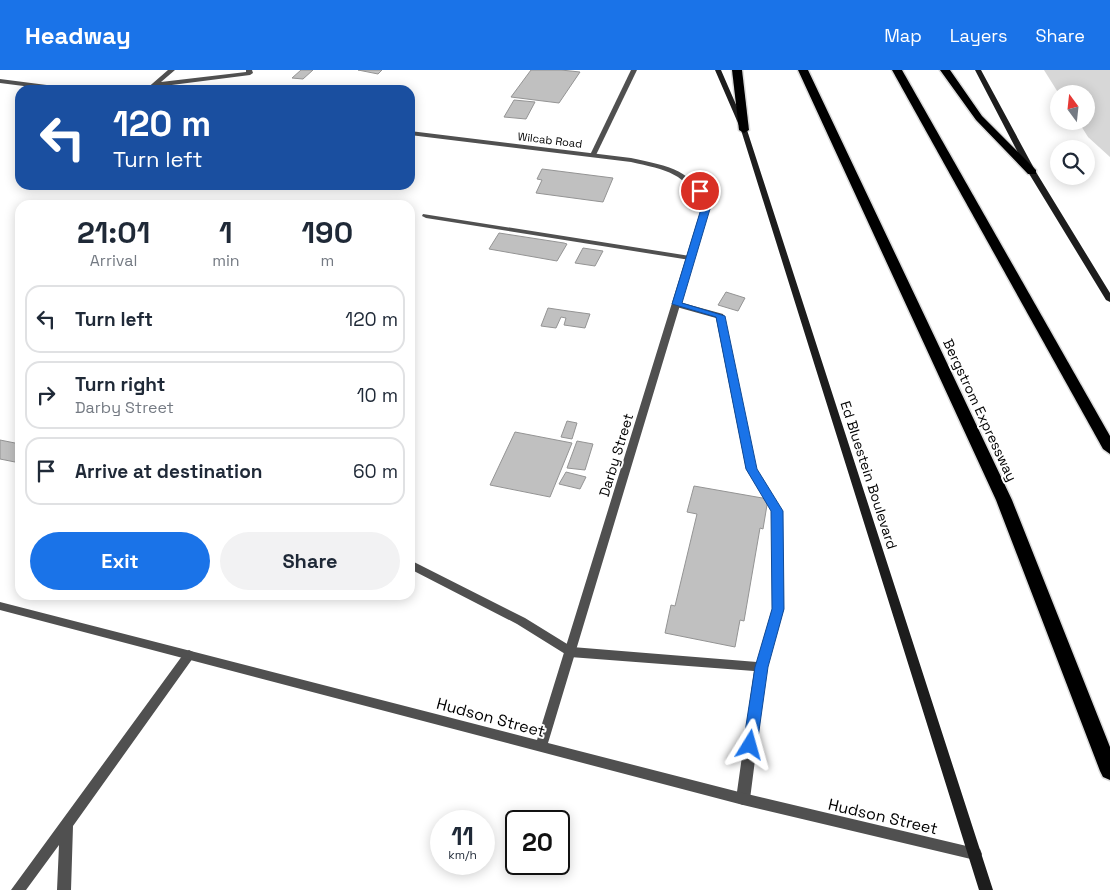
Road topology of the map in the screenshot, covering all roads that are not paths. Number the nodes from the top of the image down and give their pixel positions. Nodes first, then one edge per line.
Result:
1 (172, 70) edge
2 (250, 70) edge
3 (634, 70) edge
4 (718, 70) edge
5 (737, 70) edge
6 (803, 70) edge
7 (897, 70) edge
8 (945, 70) edge
9 (978, 70) edge
10 (0, 81) edge
11 (31, 85) edge
12 (154, 85) joint
13 (744, 130) junction
14 (415, 133) edge
15 (593, 156) junction
16 (1032, 172) junction
17 (686, 177) joint
18 (426, 216) dead end
19 (690, 258) junction
20 (1110, 300) edge
21 (676, 304) junction
22 (1110, 449) edge
23 (415, 567) edge
24 (0, 606) edge
25 (570, 652) junction
26 (189, 655) junction
27 (762, 667) junction
28 (541, 747) junction
29 (1110, 772) edge
30 (742, 799) junction
31 (66, 824) junction
32 (975, 854) junction
33 (18, 890) edge
34 (64, 890) edge
35 (986, 890) edge

1 - 12 street
2 - 12 street
3 - 15 street
4 - 13 main road, Ed Bluestein Boulevard
5 - 13 highway
6 - 29 highway, Bergstrom Expressway
7 - 22 highway
8 - 16 highway
9 - 16 main road
10 - 11 street
13 - 32 main road, Ed Bluestein Boulevard
14 - 15 street, Wilcab Road
15 - 17 street, Wilcab Road
16 - 20 main road
17 - 19 street, Darby Street
18 - 19 street
19 - 21 street, Darby Street
21 - 25 street, Darby Street
21 - 27 street
23 - 25 street
24 - 26 street, Hudson Street
25 - 27 street
25 - 28 street, Darby Street
26 - 28 street, Hudson Street
26 - 31 street
27 - 30 street
28 - 30 street, Hudson Street
30 - 32 street, Hudson Street
31 - 33 street
31 - 34 street
32 - 35 main road, Ed Bluestein Boulevard

